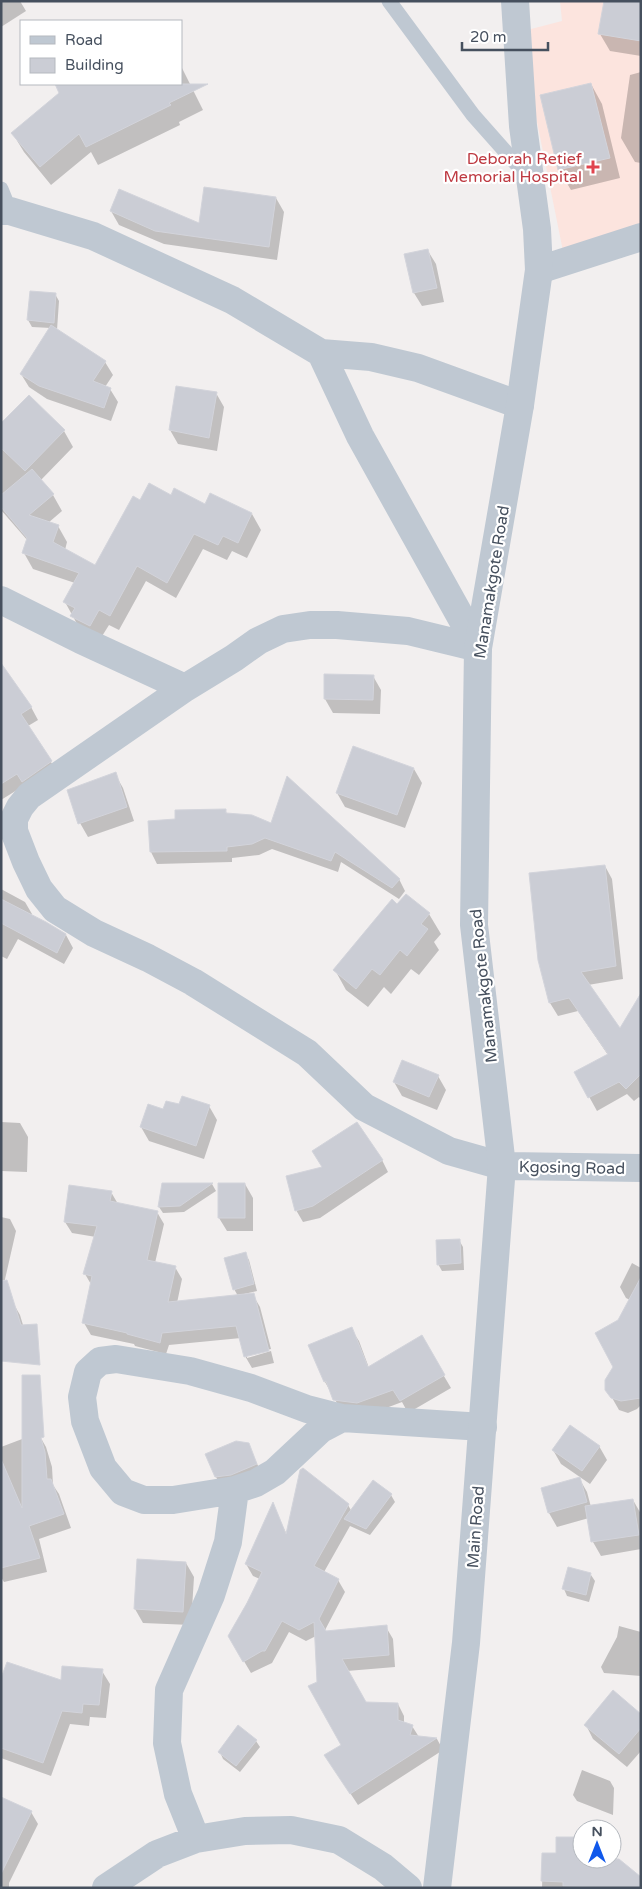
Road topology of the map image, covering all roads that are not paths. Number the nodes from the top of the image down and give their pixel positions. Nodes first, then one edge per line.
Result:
1 (389, 1) edge
2 (515, 1) edge
3 (531, 180) junction
4 (4, 204) edge
5 (641, 237) edge
6 (540, 270) junction
7 (321, 353) junction
8 (520, 405) junction
9 (1, 600) edge
10 (478, 648) junction
11 (185, 688) junction
12 (502, 1166) junction
13 (641, 1168) edge
14 (342, 1418) junction
15 (483, 1428) junction
16 (235, 1490) junction
17 (196, 1839) junction
18 (106, 1888) edge
19 (408, 1888) edge
20 (437, 1888) edge

1 - 3 lane
2 - 3 street, Manamakgote Road
3 - 6 street, Manamakgote Road
4 - 7 street
5 - 6 street
6 - 8 street, Manamakgote Road
7 - 8 street
7 - 10 street
8 - 10 street, Manamakgote Road
9 - 11 street
10 - 11 street, Kgosing Road
10 - 12 street, Manamakgote Road
11 - 12 street, Kgosing Road
12 - 13 street, Kgosing Road
12 - 15 street, Main Road
14 - 15 street
14 - 16 street
14 - 16 street
15 - 20 street, Main Road
16 - 17 street
17 - 18 street
17 - 19 street

